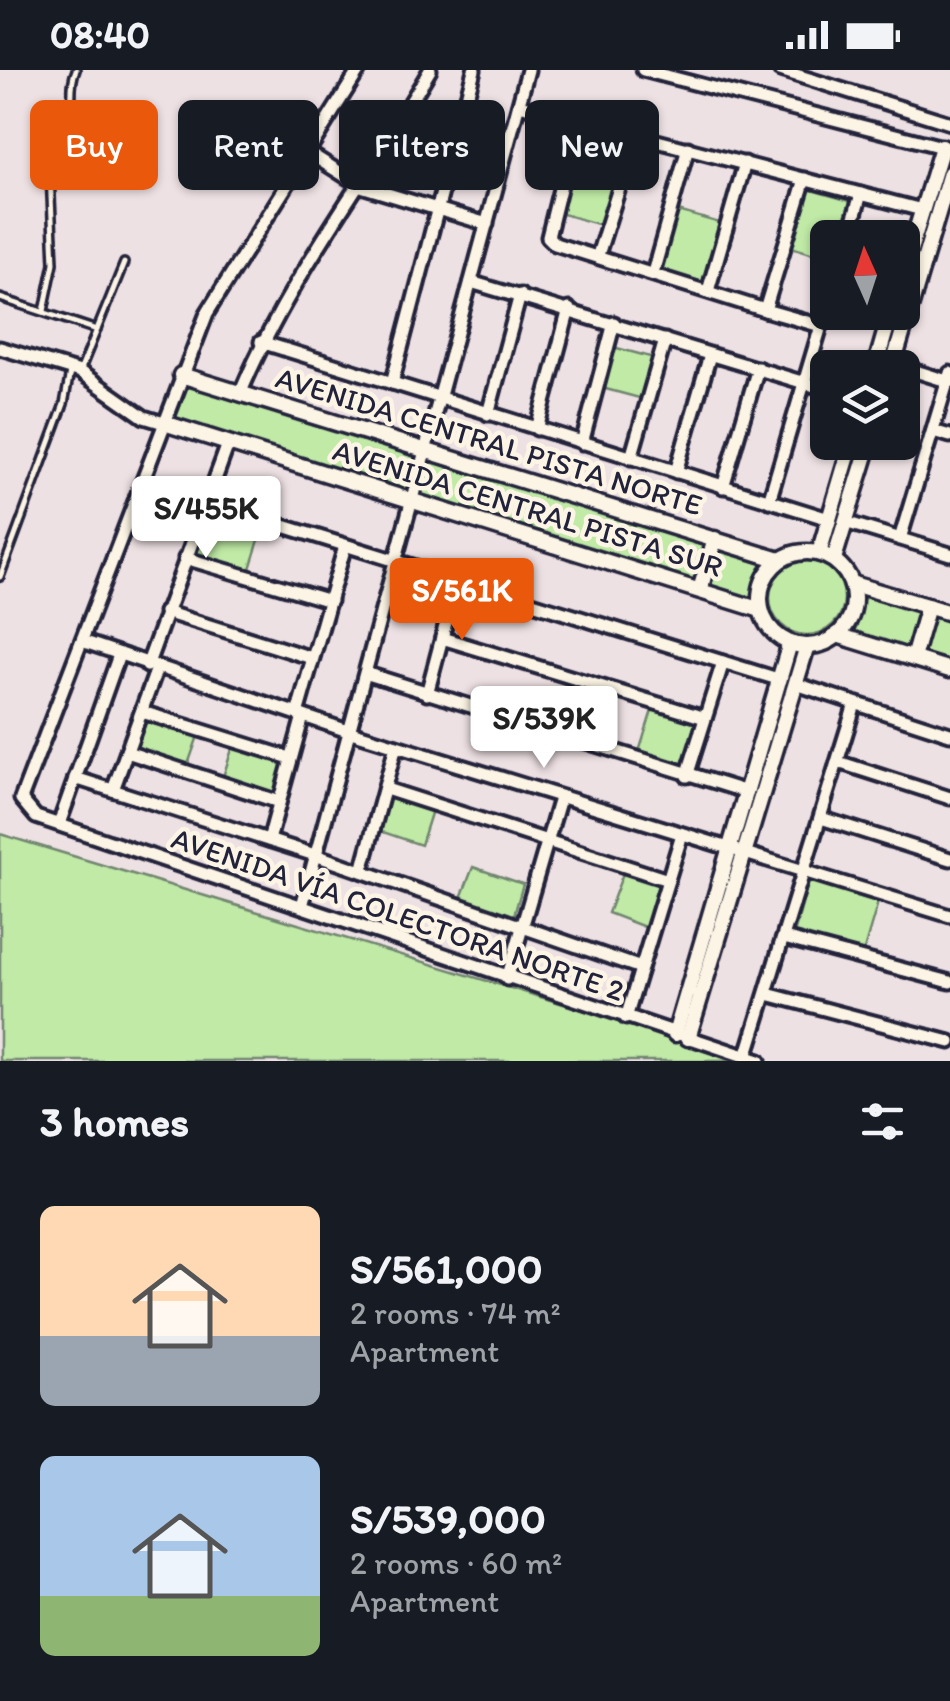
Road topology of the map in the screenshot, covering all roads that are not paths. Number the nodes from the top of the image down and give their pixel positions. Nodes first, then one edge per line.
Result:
1 (76, 70) edge
2 (359, 70) edge
3 (430, 70) edge
4 (474, 70) edge
5 (528, 70) edge
6 (642, 70) edge
7 (780, 70) edge
8 (412, 100) edge
9 (519, 105) junction
10 (525, 107) edge
11 (949, 123) edge
12 (319, 136) edge
13 (659, 140) edge
14 (688, 148) junction
15 (946, 148) edge
16 (746, 163) junction
17 (950, 173) edge
18 (806, 179) junction
19 (284, 190) edge
20 (358, 190) edge
21 (374, 190) edge
22 (560, 190) edge
23 (618, 190) edge
24 (861, 194) junction
25 (438, 210) junction
26 (922, 210) junction
27 (853, 220) edge
28 (919, 220) edge
29 (487, 224) junction
30 (598, 255) junction
31 (124, 263) dead end
32 (652, 273) junction
33 (471, 282) junction
34 (708, 291) junction
35 (520, 294) junction
36 (0, 298) edge
37 (569, 310) junction
38 (765, 310) junction
39 (44, 311) junction
40 (614, 323) junction
41 (810, 323) edge
42 (98, 330) junction
43 (821, 330) edge
44 (665, 340) junction
45 (262, 342) junction
46 (0, 348) edge
47 (889, 350) edge
48 (710, 355) junction
49 (758, 368) junction
50 (75, 370) junction
51 (920, 372) edge
52 (181, 376) junction
53 (949, 378) edge
54 (392, 383) junction
55 (805, 383) junction
56 (810, 385) edge
57 (240, 394) junction
58 (440, 398) junction
59 (488, 414) junction
60 (164, 423) junction
61 (536, 429) junction
62 (932, 431) junction
63 (950, 436) edge
64 (228, 444) junction
65 (582, 444) junction
66 (427, 450) junction
67 (630, 458) junction
68 (847, 460) edge
69 (864, 460) edge
70 (676, 472) junction
71 (723, 488) junction
72 (769, 501) junction
73 (206, 502) junction
74 (414, 502) junction
75 (829, 519) junction
76 (845, 522) junction
77 (900, 538) junction
78 (715, 539) junction
79 (345, 546) junction
80 (950, 552) edge
81 (819, 553) junction
82 (185, 558) junction
83 (834, 559) junction
84 (780, 560) junction
85 (398, 562) junction
86 (0, 577) edge
87 (457, 581) junction
88 (853, 584) junction
89 (700, 590) junction
90 (330, 601) junction
91 (928, 606) junction
92 (761, 610) junction
93 (166, 612) junction
94 (950, 613) edge
95 (837, 636) junction
96 (442, 638) junction
97 (82, 641) junction
98 (790, 643) junction
99 (807, 646) junction
100 (118, 656) junction
101 (312, 658) junction
102 (913, 658) junction
103 (723, 662) junction
104 (152, 667) junction
105 (950, 670) edge
106 (368, 674) junction
107 (789, 682) junction
108 (428, 694) junction
109 (855, 704) junction
110 (142, 712) junction
111 (300, 715) junction
112 (705, 718) junction
113 (350, 732) junction
114 (950, 734) edge
115 (396, 746) junction
116 (127, 752) junction
117 (290, 758) junction
118 (838, 762) junction
119 (687, 776) junction
120 (76, 778) junction
121 (386, 789) junction
122 (113, 790) junction
123 (747, 792) junction
124 (560, 798) junction
125 (950, 798) edge
126 (279, 802) junction
127 (821, 818) junction
128 (59, 824) junction
129 (682, 834) junction
130 (268, 840) junction
131 (548, 841) junction
132 (738, 849) junction
133 (318, 856) junction
134 (950, 859) edge
135 (362, 871) junction
136 (805, 871) junction
137 (668, 880) junction
138 (302, 906) junction
139 (950, 916) edge
140 (523, 929) junction
141 (784, 938) junction
142 (641, 968) junction
143 (507, 979) junction
144 (950, 982) edge
145 (767, 994) junction
146 (626, 1018) junction
147 (682, 1036) junction
148 (950, 1042) edge
149 (753, 1059) edge

1 - 39 lane
2 - 12 street
3 - 8 street
4 - 25 street
5 - 9 street
6 - 15 street
7 - 11 street
9 - 10 street
9 - 29 street
11 - 15 street
13 - 14 street
14 - 16 street
14 - 32 street
15 - 26 street
16 - 18 street
16 - 34 street
17 - 47 street
18 - 24 street
18 - 38 street
19 - 52 street
20 - 45 street
21 - 25 street
22 - 30 street
23 - 30 street
24 - 26 street
24 - 27 street
25 - 29 street
25 - 54 street
26 - 28 street
29 - 33 street
30 - 32 street
31 - 42 lane
32 - 34 street
33 - 35 street
33 - 58 street
34 - 38 street
35 - 37 street
35 - 59 street
36 - 39 lane
37 - 40 street
37 - 61 street
38 - 41 street
39 - 42 lane
40 - 44 street
40 - 65 street
42 - 50 lane
43 - 55 street
44 - 48 street
44 - 67 street
45 - 54 street
45 - 57 street
46 - 50 street
48 - 49 street
48 - 70 street
49 - 55 street
49 - 71 street
50 - 60 street
50 - 86 lane
51 - 53 street
52 - 57 street, AVENIDA CENTRAL PISTA NORTE
52 - 60 street
53 - 62 street
54 - 58 street
55 - 56 street
55 - 72 street
57 - 66 street, AVENIDA CENTRAL PISTA NORTE
58 - 59 street
58 - 66 street
59 - 61 street
60 - 64 street, AVENIDA CENTRAL PISTA SUR
60 - 97 street
61 - 65 street
62 - 63 street
62 - 77 street
64 - 73 street
64 - 74 street, AVENIDA CENTRAL PISTA SUR
65 - 67 street
66 - 74 street
66 - 78 street, AVENIDA CENTRAL PISTA NORTE
67 - 70 street
68 - 75 street
69 - 76 street
70 - 71 street
71 - 72 street
72 - 75 street
73 - 79 street
73 - 82 street
74 - 85 street
74 - 89 street, AVENIDA CENTRAL PISTA SUR
75 - 81 street
76 - 77 street
76 - 83 street
77 - 80 street
78 - 84 street, AVENIDA CENTRAL PISTA NORTE
78 - 89 street
79 - 85 street
79 - 90 street
81 - 83 street
81 - 84 street
82 - 90 street
82 - 93 street
83 - 88 street
84 - 92 street
85 - 87 street
85 - 106 street
87 - 96 street
87 - 103 street
88 - 91 street
88 - 95 street
89 - 92 street, AVENIDA CENTRAL PISTA SUR
90 - 101 street
91 - 94 street
91 - 102 street
92 - 98 street
93 - 101 street
93 - 104 street
95 - 99 street
95 - 102 street
96 - 108 street
96 - 112 street
97 - 100 street
97 - 128 street, AVENIDA VÍA COLECTORA NORTE 2
98 - 99 street
98 - 107 street
99 - 107 street
100 - 104 street
100 - 120 street
101 - 111 street
102 - 105 street
103 - 107 street
103 - 112 street
104 - 110 street
104 - 111 street
106 - 108 street
106 - 113 street
107 - 109 street
107 - 123 street
107 - 132 street
108 - 119 street
109 - 114 street
109 - 118 street
110 - 116 street
110 - 117 street
111 - 113 street
111 - 117 street
112 - 119 street
113 - 115 street
113 - 133 street
115 - 121 street
115 - 124 street
116 - 122 street
116 - 126 street
117 - 126 street
118 - 125 street
118 - 127 street
119 - 123 street
120 - 122 street
120 - 128 street
121 - 131 street
121 - 135 street
122 - 130 street
123 - 132 street
124 - 129 street
124 - 131 street
126 - 130 street
127 - 134 street
127 - 136 street
128 - 138 street, AVENIDA VÍA COLECTORA NORTE 2
129 - 132 street
129 - 137 street
130 - 133 street
131 - 137 street
131 - 140 street
132 - 136 street
132 - 147 street
133 - 135 street
133 - 138 street
135 - 140 street
136 - 139 street
136 - 141 street
137 - 142 street
138 - 143 street, AVENIDA VÍA COLECTORA NORTE 2
140 - 142 street
140 - 143 street
141 - 144 street
141 - 145 street
142 - 146 street
143 - 146 street, AVENIDA VÍA COLECTORA NORTE 2
145 - 148 street
145 - 149 street
146 - 147 street, AVENIDA VÍA COLECTORA NORTE 2
147 - 149 street, AVENIDA VÍA COLECTORA NORTE 2

